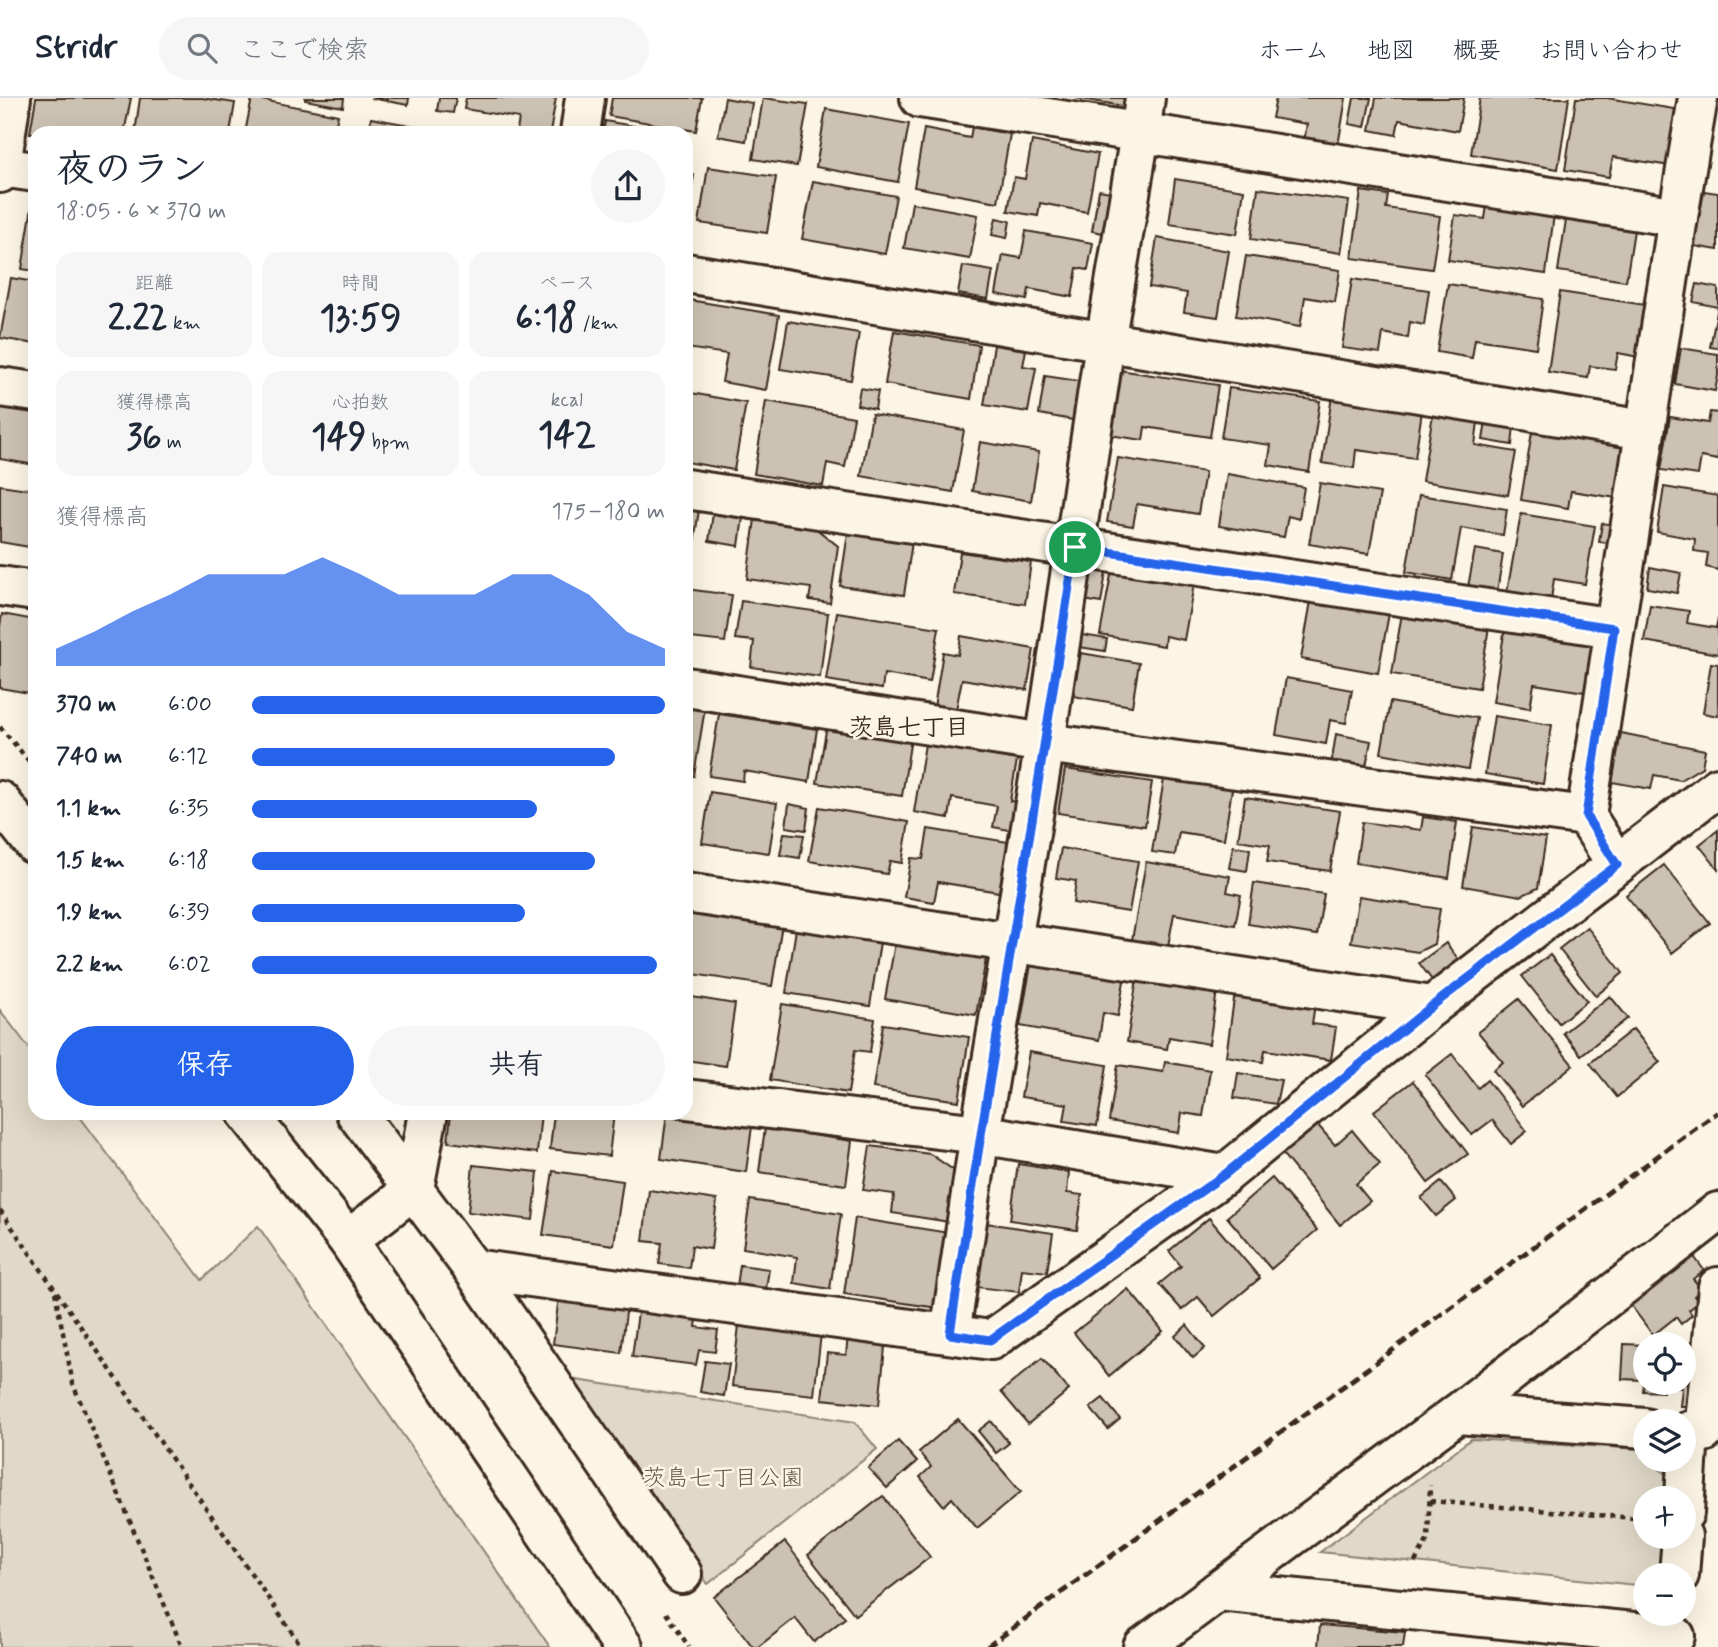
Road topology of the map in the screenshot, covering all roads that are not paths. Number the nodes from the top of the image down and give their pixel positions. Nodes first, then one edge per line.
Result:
1 (11, 98) edge
2 (585, 98) edge
3 (920, 98) edge
4 (1698, 98) edge
5 (1143, 116) edge
6 (581, 126) edge
7 (12, 171) edge
8 (1678, 217) junction
9 (693, 274) edge
10 (1105, 343) junction
11 (0, 387) edge
12 (28, 391) edge
13 (1645, 430) junction
14 (693, 490) edge
15 (1075, 547) junction
16 (0, 586) edge
17 (28, 590) edge
18 (1614, 628) junction
19 (693, 688) edge
20 (1045, 743) junction
21 (1718, 787) edge
22 (0, 801) edge
23 (1586, 816) junction
24 (28, 836) edge
25 (1617, 865) junction
26 (693, 894) edge
27 (1013, 942) junction
28 (1432, 1006) junction
29 (693, 1099) edge
30 (253, 1120) edge
31 (361, 1120) edge
32 (427, 1120) edge
33 (980, 1134) junction
34 (1224, 1175) junction
35 (414, 1189) junction
36 (1718, 1212) edge
37 (348, 1240) junction
38 (473, 1269) junction
39 (1718, 1287) edge
40 (950, 1334) junction
41 (1457, 1414) junction
42 (1633, 1427) edge
43 (1699, 1432) edge
44 (1689, 1486) edge
45 (682, 1574) dead end
46 (1218, 1591) junction
47 (1675, 1632) edge
48 (623, 1647) edge
49 (1143, 1647) edge

1 - 7 street
2 - 6 street
3 - 5 street
4 - 8 street
5 - 8 street
5 - 10 street
8 - 13 street
9 - 10 street
10 - 13 street
10 - 15 street
11 - 12 street
13 - 18 street
14 - 15 street
15 - 18 street
15 - 20 street
16 - 17 street
18 - 23 street
19 - 20 street
20 - 23 street
20 - 27 street
21 - 25 street
22 - 24 street
23 - 25 street
25 - 28 street
26 - 27 street
27 - 28 street
27 - 33 street
28 - 34 street
29 - 33 street
30 - 37 street
31 - 35 street
32 - 35 street
33 - 34 street
33 - 40 street
34 - 40 street
35 - 37 street
35 - 38 street
36 - 41 street
37 - 48 street
38 - 40 street
38 - 45 street
39 - 43 street
41 - 42 street
41 - 46 street
43 - 44 street
46 - 47 street
46 - 49 street

